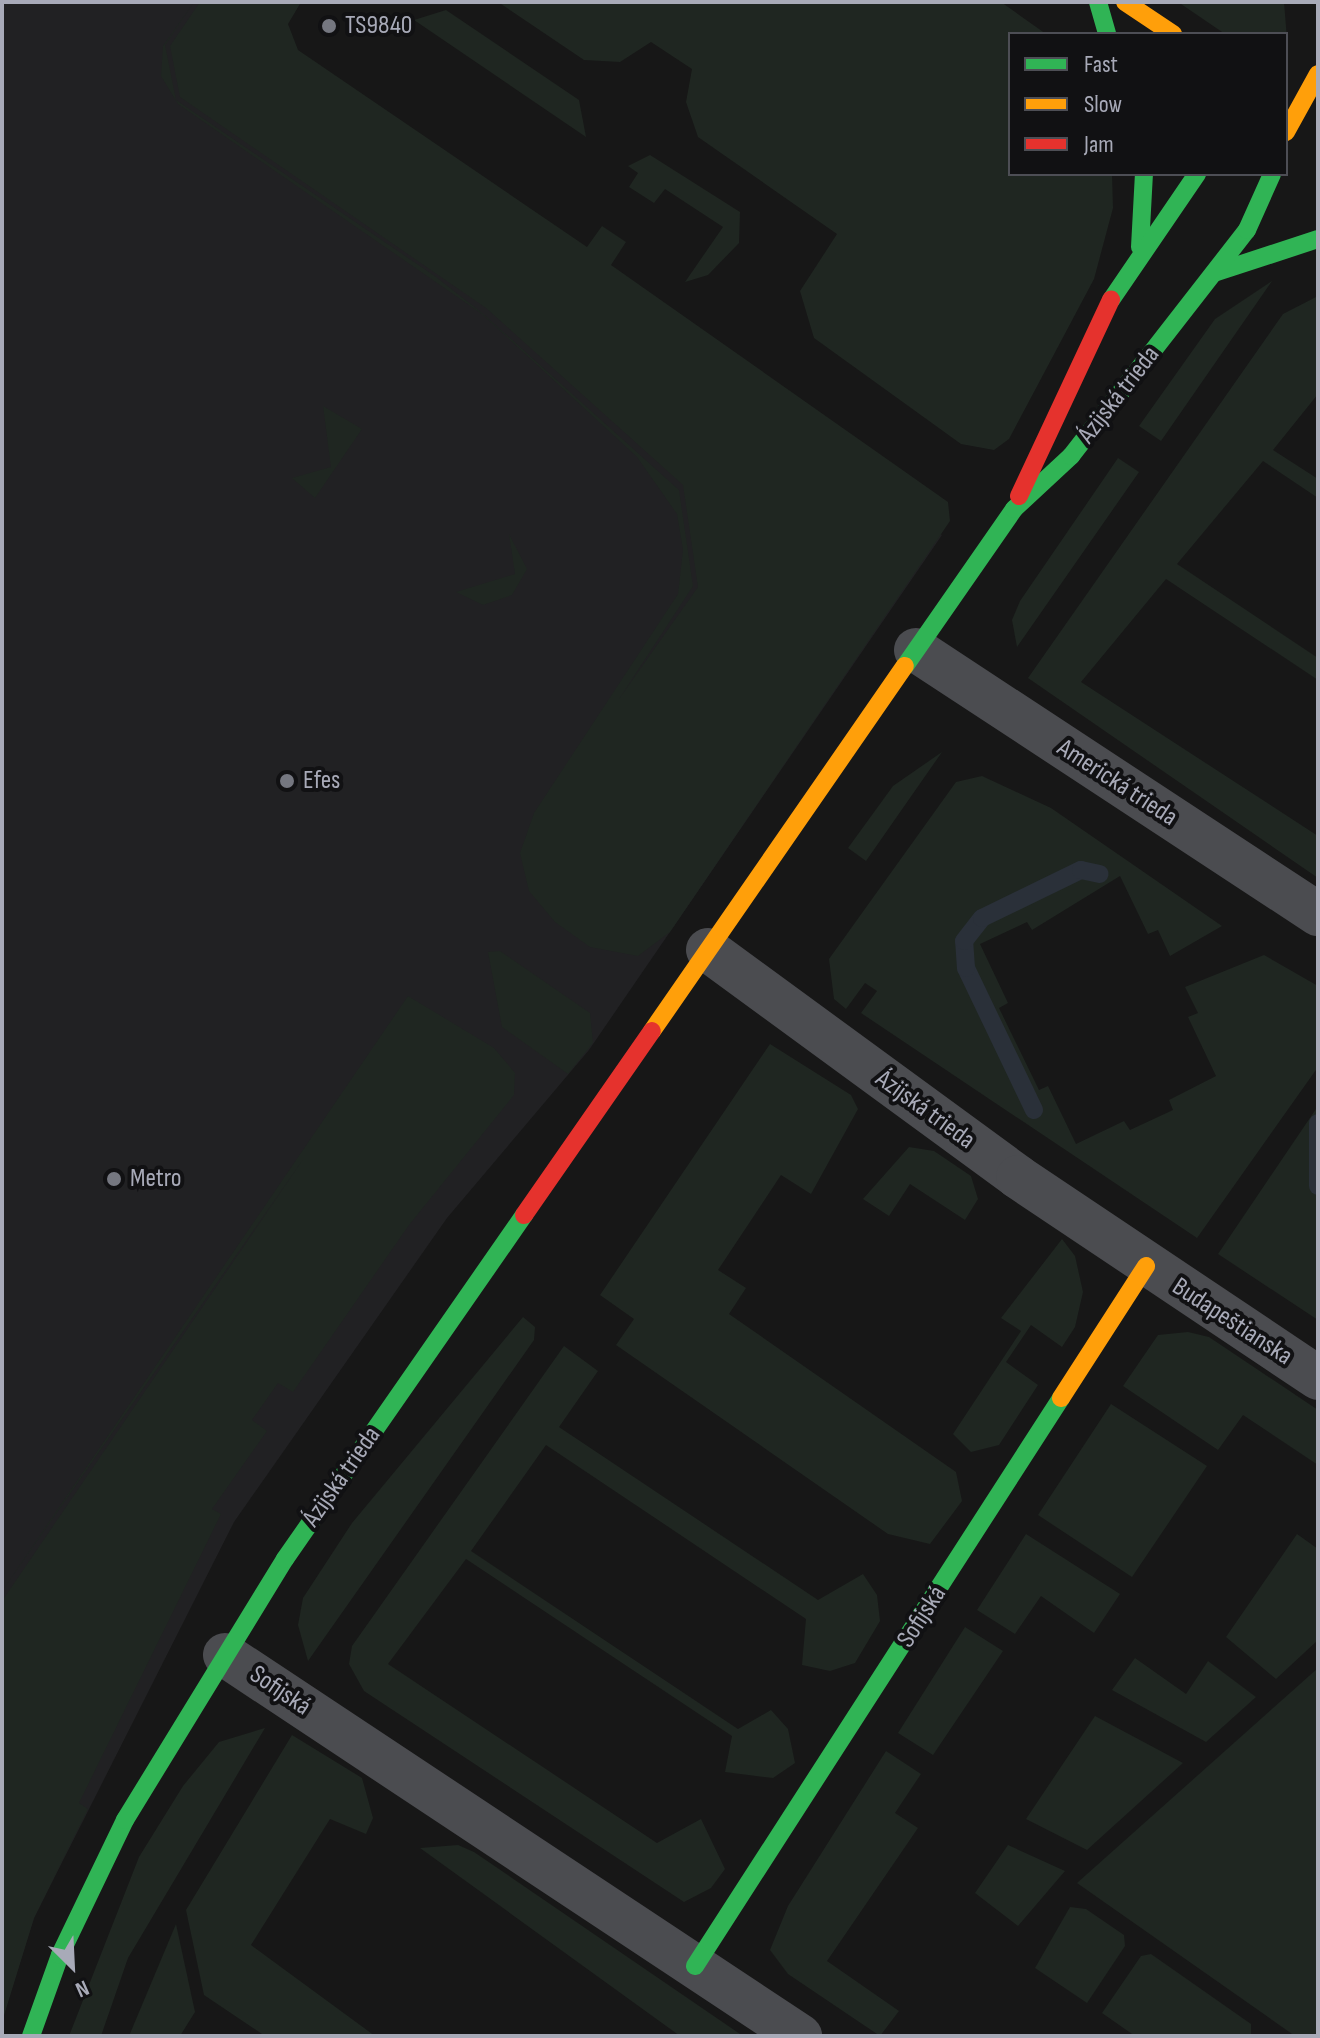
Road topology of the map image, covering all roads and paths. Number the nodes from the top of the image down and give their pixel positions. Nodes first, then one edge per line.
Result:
1 (1098, 2) edge
2 (1125, 2) edge
3 (1106, 32) edge
4 (1170, 32) edge
5 (1318, 74) edge
6 (1288, 113) edge
7 (1309, 126) dead end
8 (1144, 176) edge
9 (1196, 176) edge
10 (1271, 176) edge
11 (1318, 239) edge
12 (1140, 254) junction
13 (1214, 273) junction
14 (1014, 509) junction
15 (916, 650) junction
16 (1318, 914) edge
17 (708, 950) junction
18 (1146, 1266) junction
19 (1318, 1378) edge
20 (225, 1655) junction
21 (695, 1966) junction
22 (31, 2036) edge
23 (800, 2036) edge

1 - 3 street
2 - 4 street
5 - 6 street
6 - 7 street
8 - 12 street, Ázijská trieda
9 - 12 street, Ázijská trieda
10 - 13 street, Ázijská trieda
11 - 13 street
12 - 14 street, Ázijská trieda
13 - 14 street, Ázijská trieda
14 - 15 street, Ázijská trieda
15 - 16 street, Americká trieda
15 - 17 street, Ázijská trieda
17 - 18 street, Ázijská trieda
17 - 20 street, Ázijská trieda
18 - 19 street, Budapeštianska
18 - 21 street, Sofijská
20 - 21 street, Sofijská
20 - 22 street, Ázijská trieda
21 - 23 street, Sofijská

